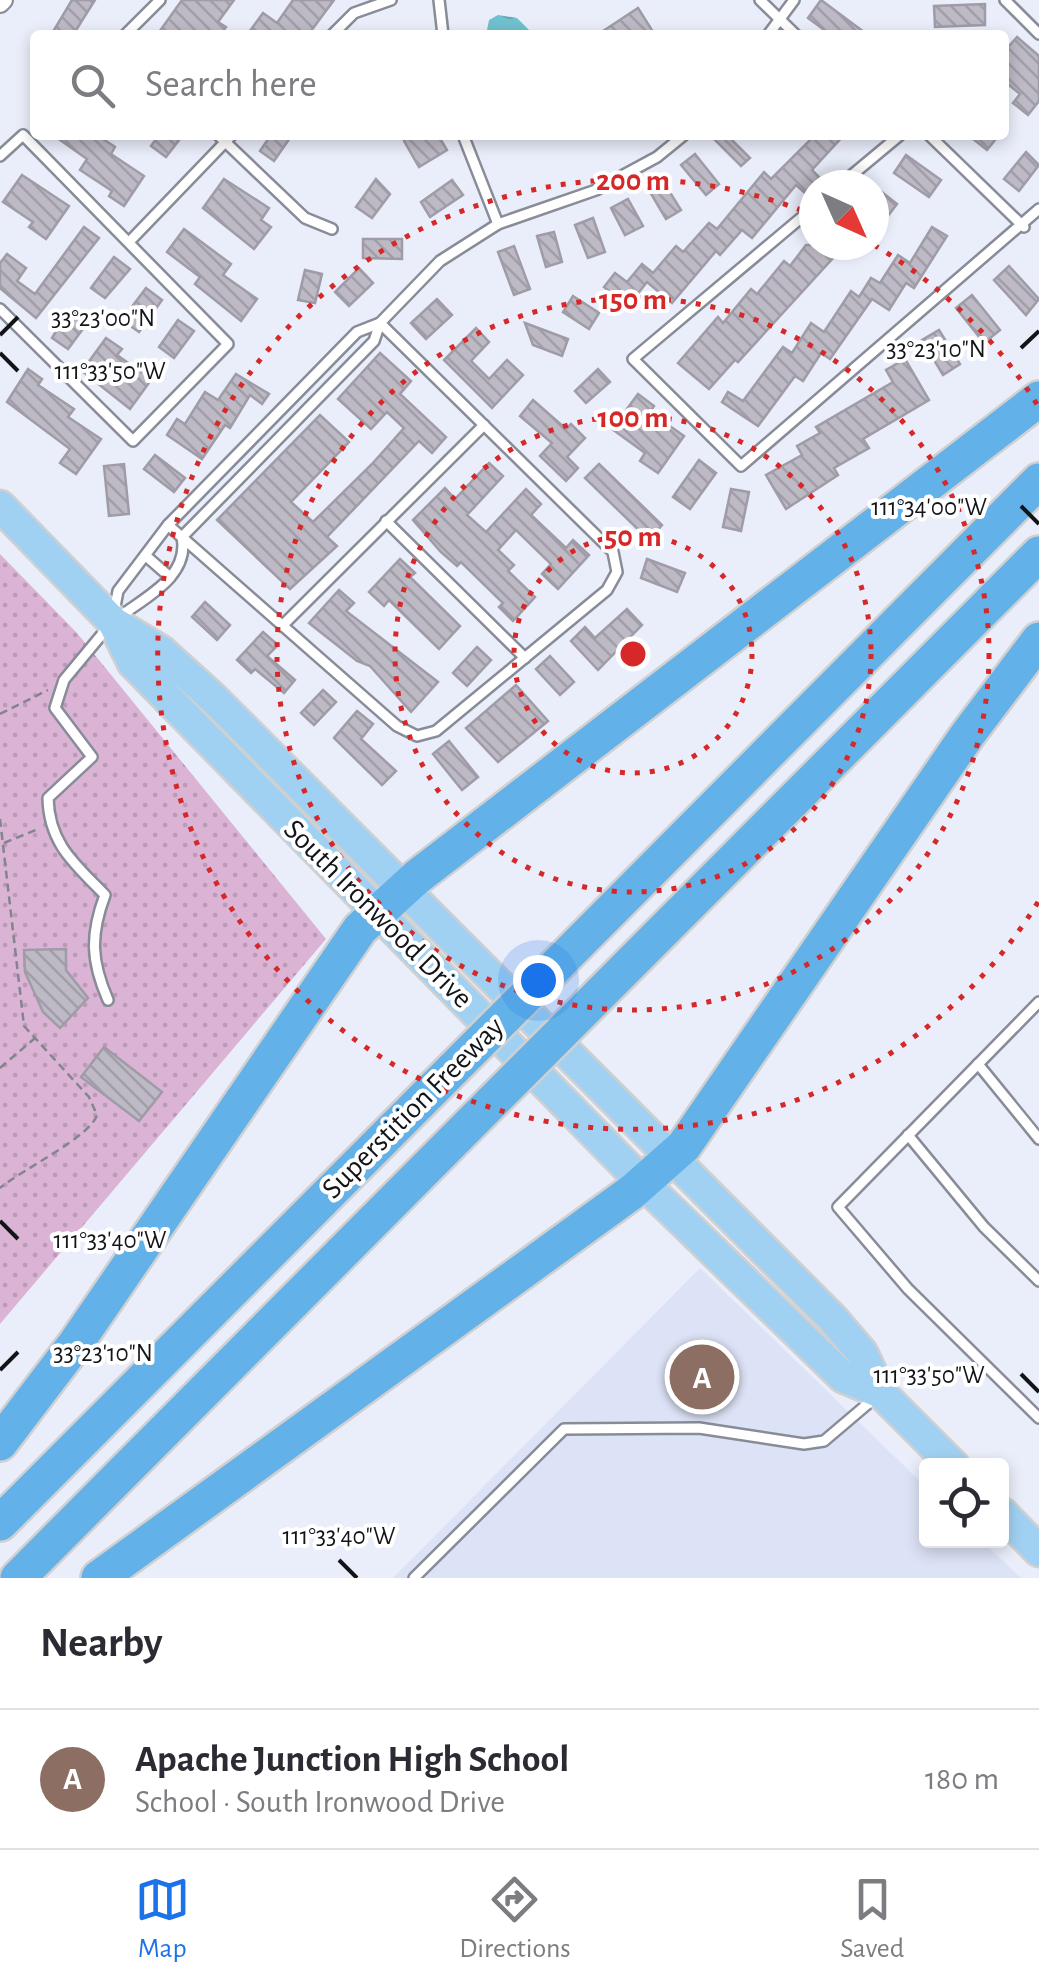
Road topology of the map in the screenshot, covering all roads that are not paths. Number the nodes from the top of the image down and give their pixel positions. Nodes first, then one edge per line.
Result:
1 (160, 0) edge
2 (391, 0) edge
3 (439, 0) edge
4 (760, 0) edge
5 (794, 0) edge
6 (1004, 0) edge
7 (778, 22) junction
8 (131, 30) edge
9 (337, 30) edge
10 (442, 30) edge
11 (772, 30) edge
12 (789, 30) edge
13 (1039, 34) edge
14 (222, 140) edge
15 (228, 140) edge
16 (465, 140) edge
17 (678, 140) edge
18 (894, 140) edge
19 (934, 140) edge
20 (0, 156) edge
21 (858, 170) edge
22 (1039, 209) edge
23 (799, 220) edge
24 (498, 224) junction
25 (1024, 227) junction
26 (332, 229) dead end
27 (130, 242) junction
28 (0, 309) edge
29 (380, 323) junction
30 (1039, 400) edge
31 (484, 424) junction
32 (1039, 481) edge
33 (0, 506) edge
34 (386, 521) junction
35 (168, 525) junction
36 (182, 537) junction
37 (1039, 554) edge
38 (146, 556) junction
39 (170, 577) junction
40 (112, 622) junction
41 (282, 626) junction
42 (1039, 640) edge
43 (525, 658) junction
44 (402, 888) junction
45 (376, 914) junction
46 (108, 1000) dead end
47 (1039, 1002) edge
48 (978, 1064) junction
49 (908, 1135) junction
50 (1039, 1139) edge
51 (672, 1157) junction
52 (643, 1182) junction
53 (1039, 1281) edge
54 (880, 1392) junction
55 (1039, 1418) edge
56 (0, 1443) edge
57 (946, 1458) edge
58 (1009, 1521) edge
59 (0, 1523) edge
60 (1039, 1551) edge
61 (18, 1578) edge
62 (100, 1578) edge
63 (414, 1578) edge

1 - 8 lane
2 - 9 lane
3 - 10 lane
4 - 7 lane
5 - 7 lane
6 - 13 lane
7 - 11 lane
7 - 12 lane
14 - 27 lane
15 - 26 lane
16 - 24 lane
17 - 24 lane
18 - 21 lane
19 - 25 lane
20 - 27 lane
22 - 25 lane
23 - 25 lane
24 - 29 lane
27 - 28 lane
29 - 31 lane
29 - 35 lane
29 - 36 lane
30 - 44 highway
31 - 34 lane
31 - 43 lane
32 - 59 highway, Superstition Freeway, bridge
33 - 40 main road, South Ironwood Drive
34 - 41 lane
34 - 43 lane
35 - 36 lane
35 - 38 lane
36 - 39 lane
36 - 41 lane
37 - 61 highway, Superstition Freeway, bridge
38 - 39 lane
38 - 40 lane
39 - 40 lane
40 - 44 main road, South Ironwood Drive
40 - 45 main road, South Ironwood Drive
40 - 46 lane
41 - 43 lane
42 - 51 highway
44 - 45 highway
44 - 51 main road, South Ironwood Drive
45 - 52 main road, South Ironwood Drive
45 - 56 highway
47 - 48 lane
48 - 49 lane
48 - 50 lane
49 - 53 lane
49 - 55 lane
51 - 52 highway
51 - 54 main road, South Ironwood Drive
52 - 54 main road, South Ironwood Drive
52 - 62 highway
54 - 57 main road, South Ironwood Drive
54 - 63 lane
58 - 60 main road

